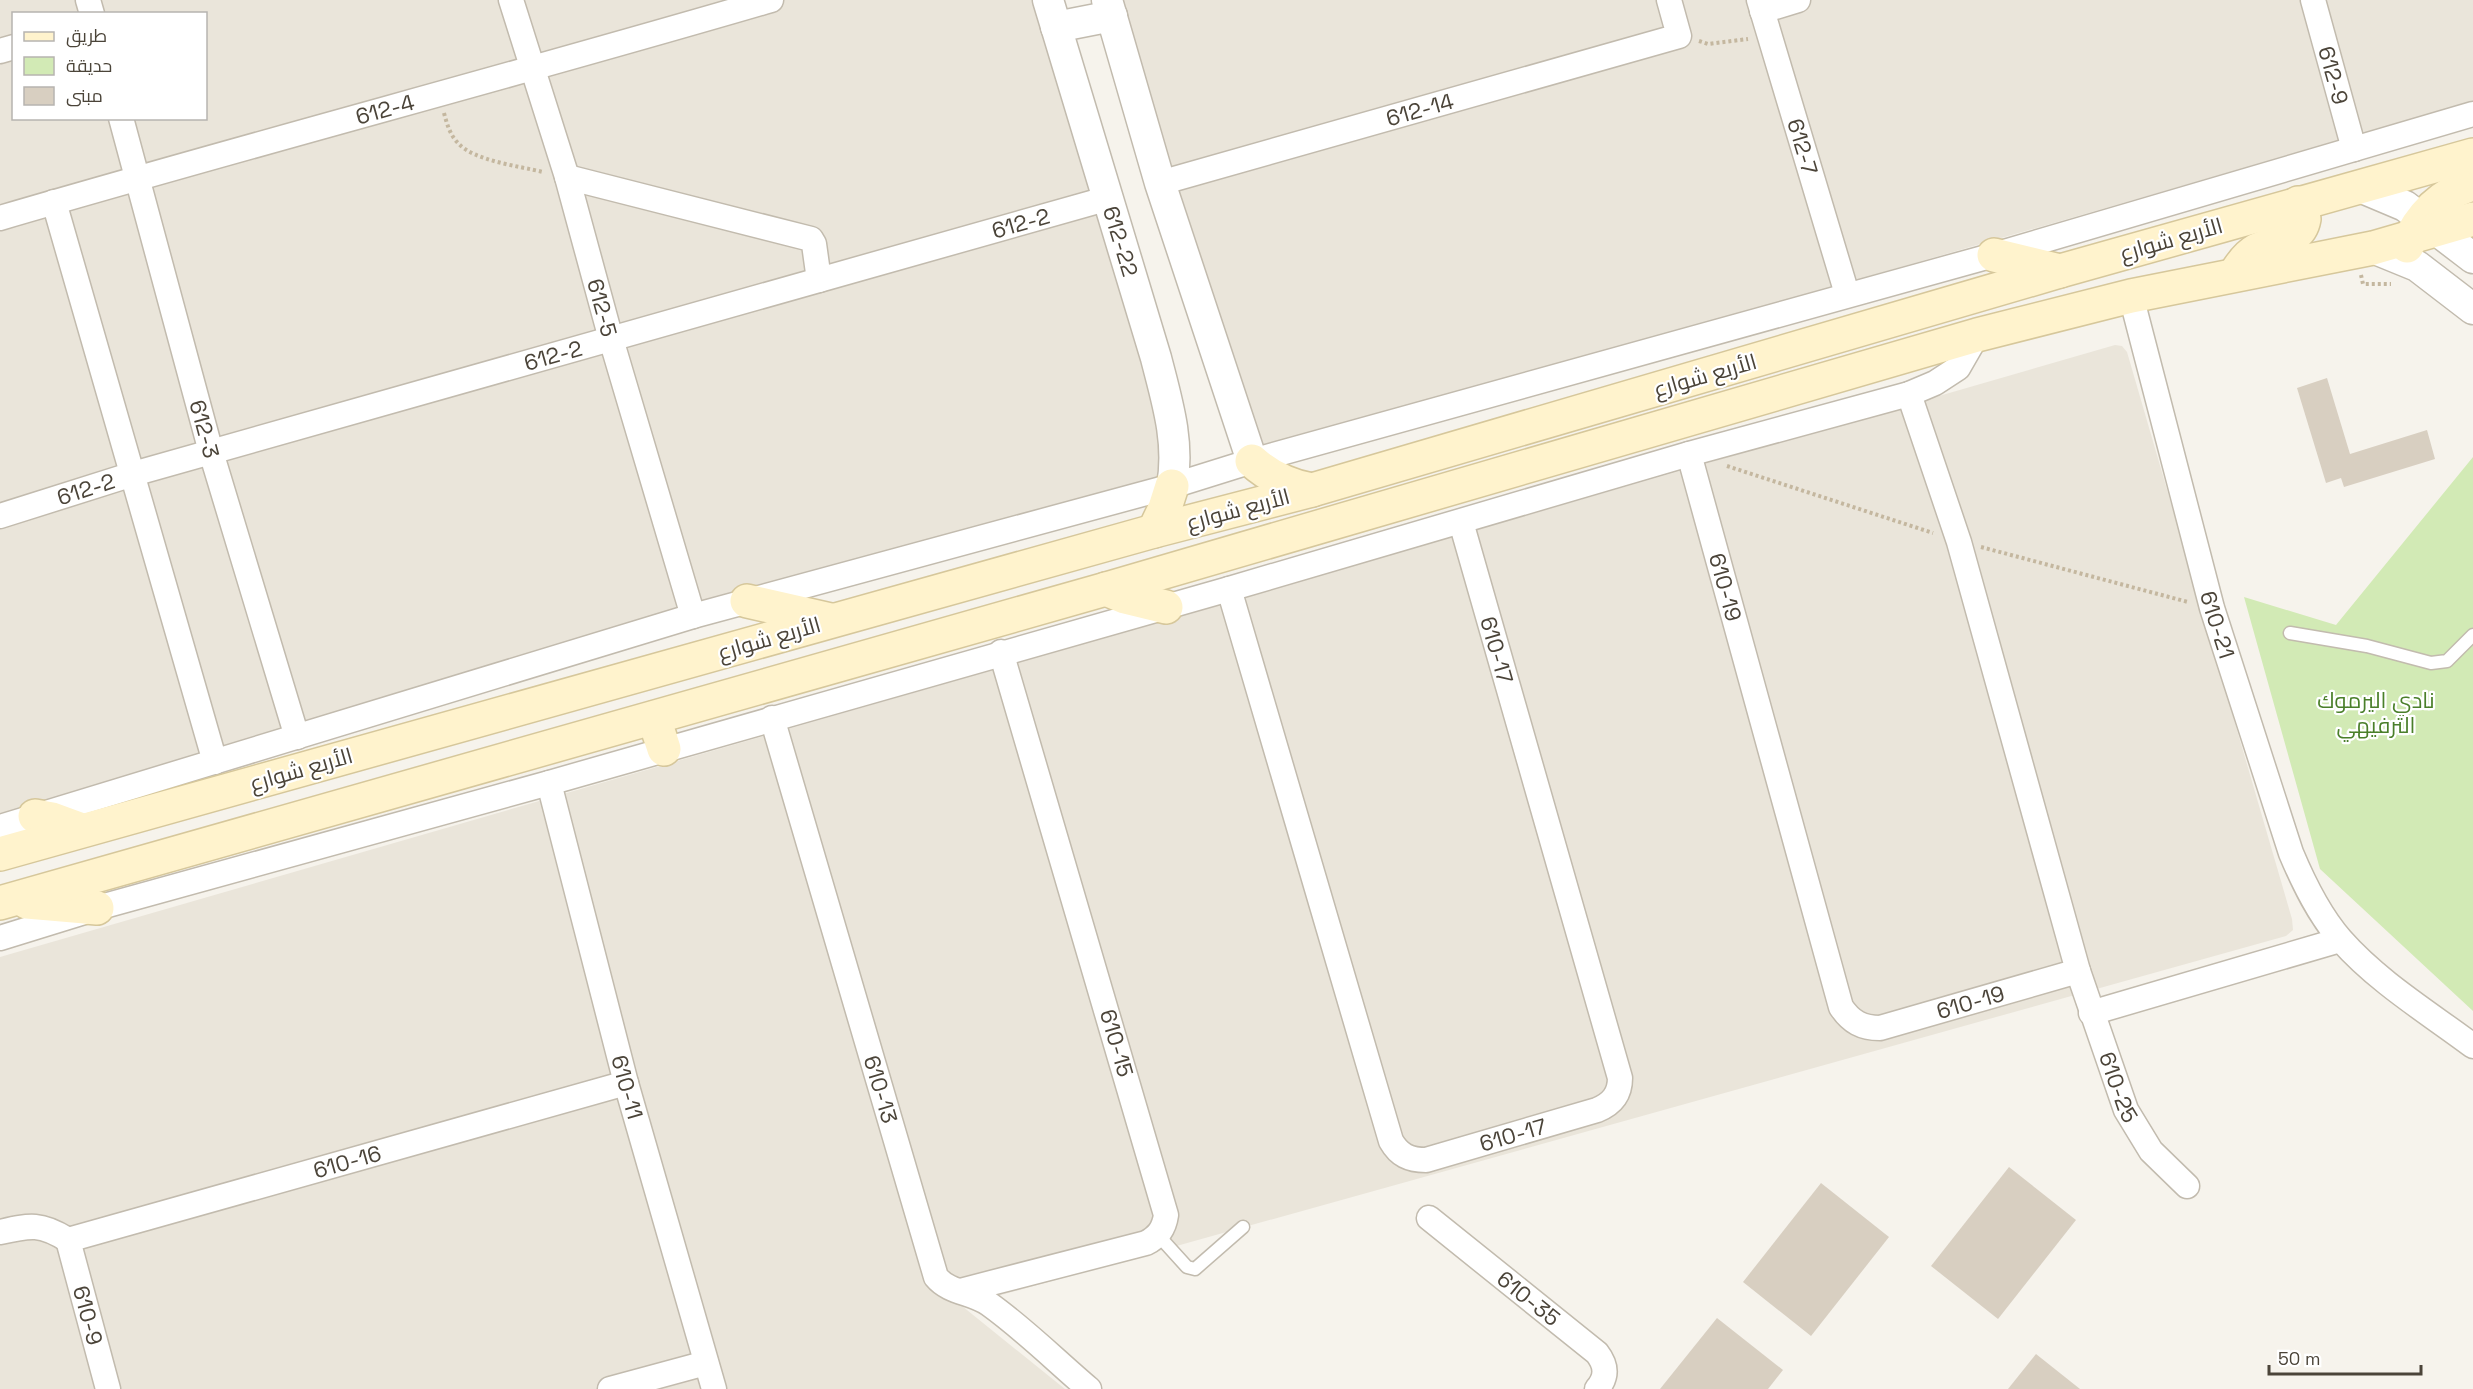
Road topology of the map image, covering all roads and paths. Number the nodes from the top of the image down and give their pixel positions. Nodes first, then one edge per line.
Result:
1 (511, 0) edge
2 (771, 0) edge
3 (1669, 0) edge
4 (1798, 0) edge
5 (2313, 0) edge
6 (1760, 5) edge
7 (1110, 8) edge
8 (1052, 14) edge
9 (1769, 34) junction
10 (1678, 36) junction
11 (534, 69) junction
12 (439, 95) junction
13 (2473, 114) edge
14 (122, 120) edge
15 (2354, 149) junction
16 (567, 177) junction
17 (138, 178) junction
18 (1160, 183) junction
19 (2472, 184) edge
20 (2360, 187) junction
21 (1109, 198) junction
22 (54, 202) junction
23 (2298, 203) junction
24 (0, 218) edge
25 (2473, 219) edge
26 (2419, 236) junction
27 (1994, 255) junction
28 (2473, 258) edge
29 (2060, 271) junction
30 (2235, 276) junction
31 (819, 280) junction
32 (1847, 294) junction
33 (2131, 296) junction
34 (2473, 309) edge
35 (1977, 335) junction
36 (611, 339) junction
37 (1909, 394) junction
38 (211, 452) junction
39 (1689, 454) junction
40 (1252, 461) junction
41 (134, 474) junction
42 (1172, 486) junction
43 (1312, 489) junction
44 (0, 516) edge
45 (1461, 522) junction
46 (1155, 531) junction
47 (1003, 575) junction
48 (1106, 589) junction
49 (1228, 589) junction
50 (944, 592) junction
51 (747, 601) junction
52 (1166, 607) junction
53 (693, 616) junction
54 (1006, 617) junction
55 (833, 621) junction
56 (953, 631) junction
57 (2290, 633) dead end
58 (2473, 635) edge
59 (1001, 652) junction
60 (654, 718) junction
61 (772, 718) junction
62 (297, 737) junction
63 (664, 749) junction
64 (215, 762) junction
65 (549, 783) junction
66 (35, 816) junction
67 (0, 827) edge
68 (82, 830) junction
69 (0, 855) edge
70 (5, 902) edge
71 (97, 908) junction
72 (0, 939) edge
73 (2340, 940) junction
74 (2078, 972) junction
75 (2091, 1013) junction
76 (2473, 1046) edge
77 (626, 1083) junction
78 (2187, 1186) dead end
79 (1429, 1218) dead end
80 (1242, 1227) dead end
81 (0, 1232) edge
82 (1158, 1235) junction
83 (68, 1240) junction
84 (960, 1291) junction
85 (706, 1363) junction
86 (108, 1389) edge
87 (610, 1389) edge
88 (714, 1389) edge
89 (1089, 1389) edge
90 (1597, 1389) edge

1 - 11 street, 612-5
2 - 11 street, 612-4
3 - 10 street
4 - 6 street
5 - 15 street, 612-9
6 - 9 street, 612-7
7 - 8 street
7 - 18 street
8 - 21 street, 612-22
9 - 10 path
9 - 32 street, 612-7
10 - 18 street, 612-14
11 - 12 street, 612-4
11 - 16 street, 612-5
12 - 16 path
12 - 17 street, 612-4
13 - 15 street
14 - 17 street, 612-3
15 - 27 street
16 - 31 street
16 - 36 street, 612-5
17 - 22 street, 612-4
17 - 38 street, 612-3
18 - 40 street
19 - 20 main road, الأربع شوارع
19 - 26 main road
20 - 23 main road, الأربع شوارع
20 - 26 street
21 - 31 street, 612-2
21 - 42 street, 612-22
22 - 24 street, 612-4
22 - 41 street
23 - 29 main road, الأربع شوارع
23 - 30 main road
25 - 26 main road, الأربع شوارع
26 - 28 street
26 - 30 main road, الأربع شوارع
26 - 34 street
27 - 29 main road
27 - 32 street
29 - 43 main road, الأربع شوارع
30 - 33 main road, الأربع شوارع
31 - 36 street, 612-2
32 - 40 street
33 - 35 main road, الأربع شوارع
33 - 73 street, 610-21
35 - 37 street
35 - 48 main road, الأربع شوارع
36 - 38 street, 612-2
36 - 53 street, 612-5
37 - 39 street
37 - 74 street
38 - 41 street, 612-2
38 - 62 street, 612-3
39 - 45 street
39 - 74 street, 610-19
40 - 42 street
40 - 43 main road
41 - 44 street, 612-2
41 - 64 street
42 - 46 main road
42 - 51 street
43 - 46 main road, الأربع شوارع
45 - 49 street
45 - 49 street, 610-17
46 - 47 main road, الأربع شوارع
47 - 50 main road, الأربع شوارع
47 - 54 main road
48 - 52 main road
48 - 54 main road, الأربع شوارع
49 - 52 street
50 - 55 main road, الأربع شوارع
50 - 56 main road
51 - 53 street
51 - 55 main road
52 - 59 street
53 - 62 street
54 - 56 main road, الأربع شوارع
55 - 68 main road, الأربع شوارع
56 - 60 main road, الأربع شوارع
57 - 58 lane
59 - 61 street
59 - 82 street, 610-15
60 - 63 main road
60 - 70 main road, الأربع شوارع
61 - 63 street
61 - 84 street, 610-13
62 - 64 street
63 - 65 street
64 - 66 street
65 - 71 street
65 - 77 street, 610-11
66 - 67 street
66 - 68 main road
68 - 69 main road, الأربع شوارع
70 - 71 main road
71 - 72 street
73 - 75 street
73 - 76 street, 610-21
74 - 75 street, 610-25
75 - 78 street, 610-25
77 - 83 street, 610-16
77 - 85 street, 610-11
79 - 90 street, 610-35
80 - 82 lane
81 - 83 street
82 - 84 street
83 - 86 street, 610-9
84 - 89 street, 610-13
85 - 87 street
85 - 88 street, 610-11

